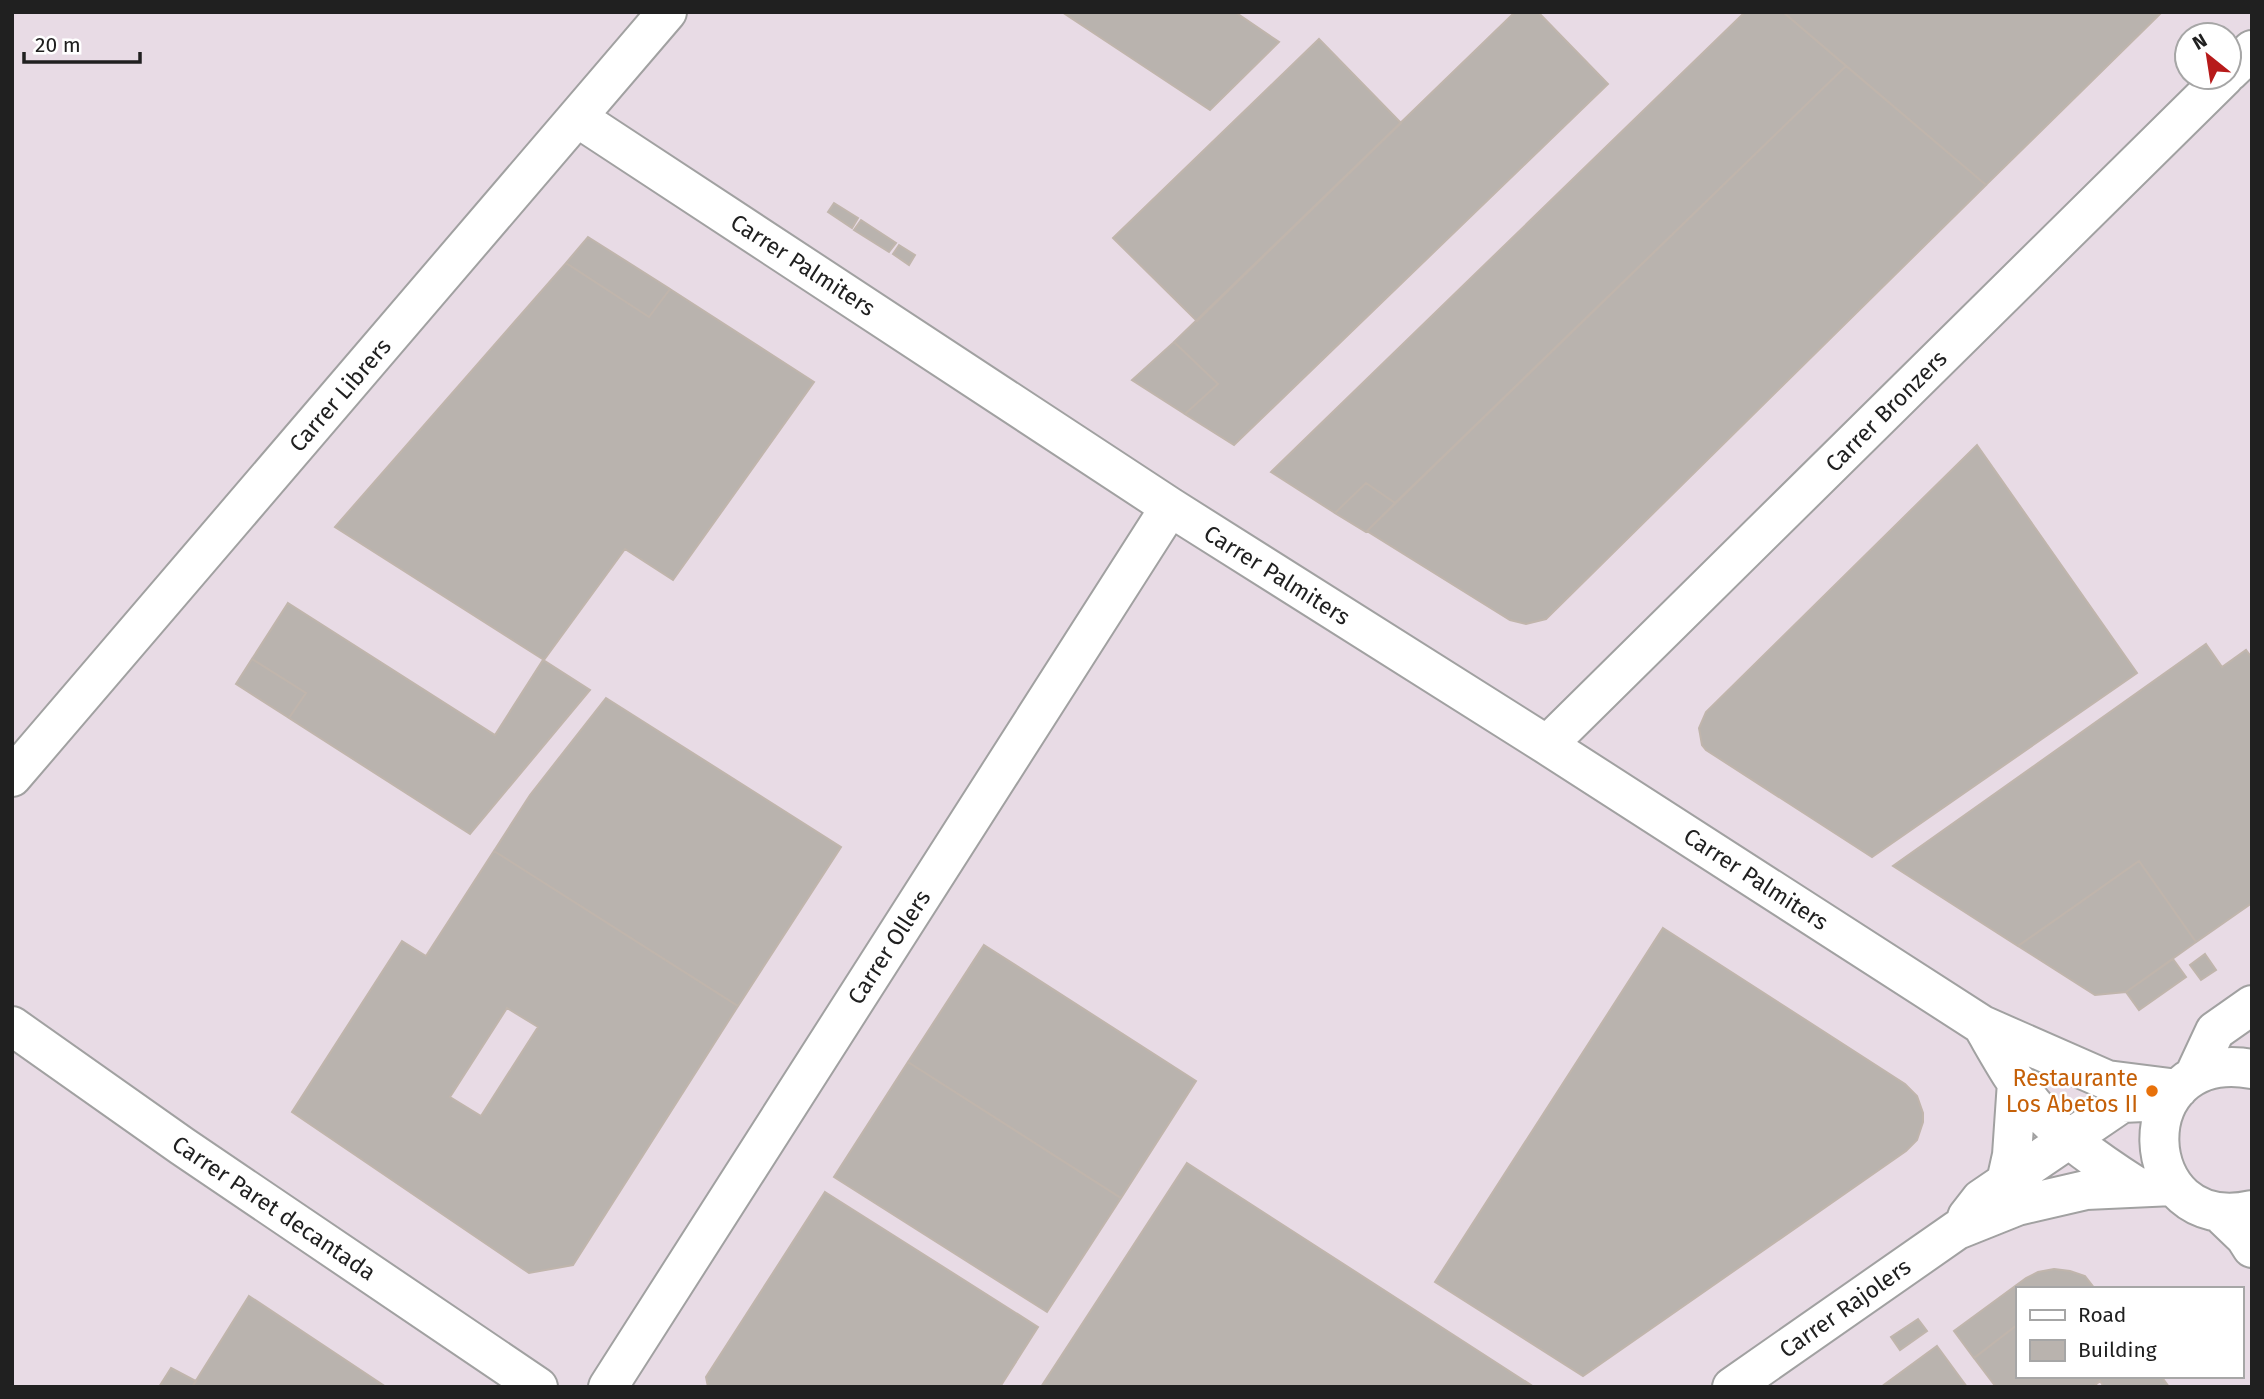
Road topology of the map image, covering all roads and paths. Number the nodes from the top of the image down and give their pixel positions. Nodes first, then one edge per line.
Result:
1 (667, 12) edge
2 (2210, 91) edge
3 (578, 118) junction
4 (1170, 508) junction
5 (1547, 745) junction
6 (12, 777) edge
7 (2252, 1005) edge
8 (1982, 1025) junction
9 (12, 1026) edge
10 (2252, 1069) edge
11 (2017, 1082) junction
12 (2180, 1089) junction
13 (2070, 1138) junction
14 (2006, 1182) junction
15 (2136, 1186) junction
16 (2174, 1186) junction
17 (2236, 1211) edge
18 (1957, 1230) junction
19 (2252, 1248) edge
20 (538, 1387) edge
21 (608, 1387) edge
22 (1732, 1387) edge

1 - 3 street, Carrer Librers
2 - 5 street, Carrer Bronzers
3 - 4 street, Carrer Palmiters
3 - 6 street, Carrer Librers
4 - 5 street, Carrer Palmiters
4 - 21 street, Carrer Ollers
5 - 8 street, Carrer Palmiters
7 - 12 street
8 - 11 street, Carrer Palmiters
8 - 12 street, Carrer Palmiters
9 - 20 street, Carrer Paret decantada
10 - 12 street
11 - 13 street, Carrer Palmiters
11 - 14 street
12 - 13 street, Carrer Rajolers
12 - 16 street
13 - 14 street, Carrer Rajolers
13 - 15 street, Carrer Palmiters
14 - 18 street, Carrer Rajolers
15 - 16 street, Carrer Rajolers
15 - 18 street, Carrer Rajolers
16 - 17 street
17 - 19 street
18 - 22 street, Carrer Rajolers

